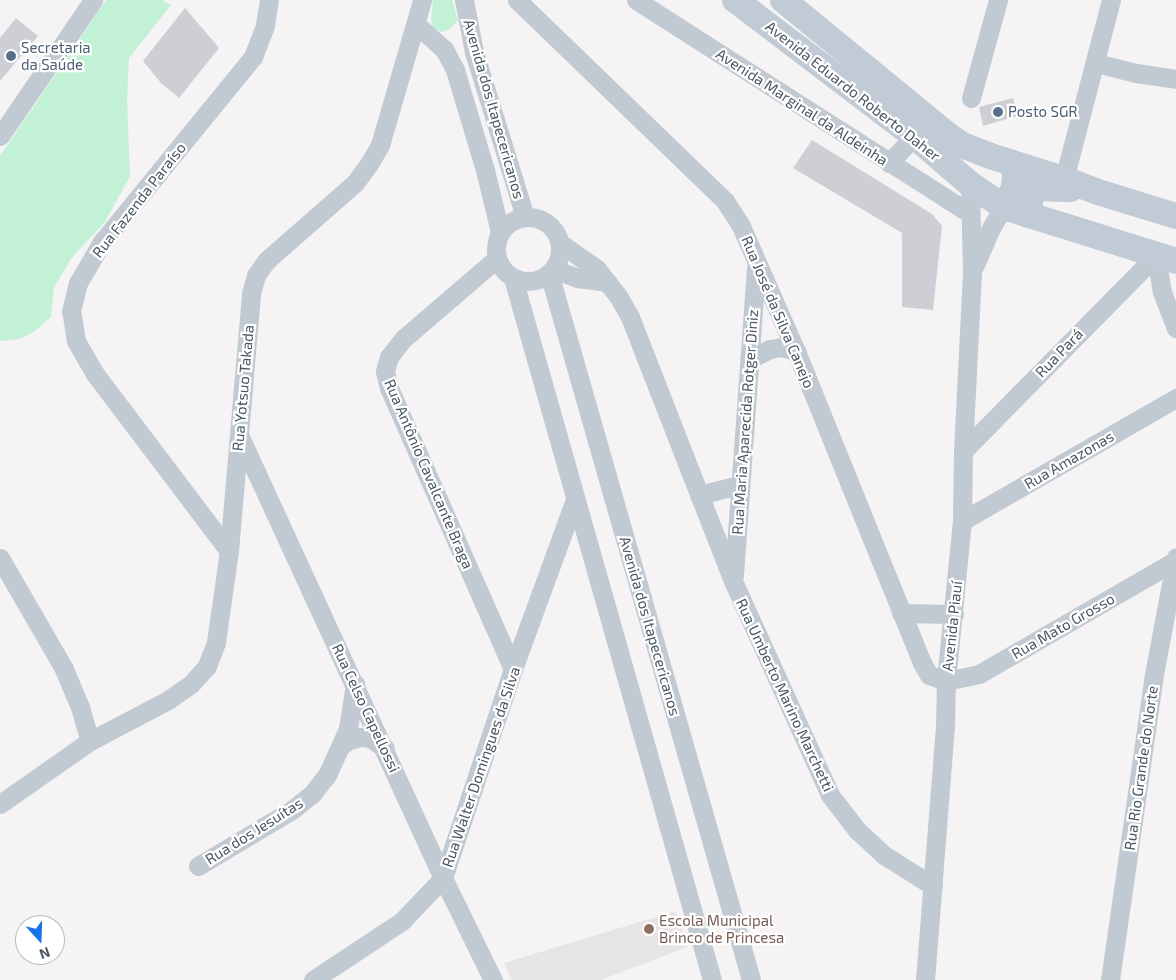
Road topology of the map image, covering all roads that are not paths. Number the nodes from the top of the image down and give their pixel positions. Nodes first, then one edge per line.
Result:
1 (93, 0) edge
2 (269, 0) edge
3 (422, 0) edge
4 (464, 0) edge
5 (517, 0) edge
6 (636, 0) edge
7 (735, 0) edge
8 (783, 0) edge
9 (998, 0) edge
10 (1111, 0) edge
11 (417, 25) junction
12 (468, 26) junction
13 (444, 49) junction
14 (1096, 63) junction
15 (1176, 79) edge
16 (971, 98) dead end
17 (0, 136) edge
18 (914, 136) junction
19 (1001, 160) junction
20 (889, 163) junction
21 (1064, 179) junction
22 (970, 184) junction
23 (1098, 192) junction
24 (1004, 207) junction
25 (969, 213) junction
26 (1029, 215) junction
27 (1176, 216) edge
28 (525, 217) junction
29 (500, 232) junction
30 (560, 243) junction
31 (1166, 258) edge
32 (496, 259) junction
33 (756, 264) junction
34 (551, 271) junction
35 (972, 273) junction
36 (513, 278) junction
37 (608, 282) junction
38 (1176, 328) edge
39 (796, 351) junction
40 (750, 359) junction
41 (1176, 398) edge
42 (240, 436) junction
43 (963, 451) junction
44 (739, 485) junction
45 (699, 495) junction
46 (575, 500) junction
47 (962, 521) junction
48 (229, 551) junction
49 (0, 558) edge
50 (1176, 559) edge
51 (733, 581) junction
52 (901, 613) junction
53 (954, 614) junction
54 (514, 669) junction
55 (946, 681) junction
56 (356, 684) junction
57 (90, 741) junction
58 (341, 746) junction
59 (385, 748) junction
60 (0, 804) edge
61 (198, 866) dead end
62 (443, 878) junction
63 (933, 886) junction
64 (313, 980) edge
65 (493, 980) edge
66 (712, 980) edge
67 (751, 980) edge
68 (925, 980) edge
69 (1110, 980) edge

1 - 17 street
2 - 48 street, Rua Fazenda Paraíso
3 - 11 street
4 - 12 street, Avenida dos Itapecericanos
5 - 33 street, Rua José da Silva Canejo
6 - 20 street, Avenida Marginal da Aldeinha
7 - 18 main road, Avenida Eduardo Roberto Daher
8 - 19 main road, Avenida Eduardo Roberto Daher
9 - 16 street
10 - 14 street
11 - 13 street, Avenida dos Itapecericanos
11 - 42 street, Rua Yotsuo Takada
12 - 13 street
12 - 28 street, Avenida dos Itapecericanos
13 - 29 street, Avenida dos Itapecericanos
14 - 15 street
14 - 21 street
18 - 20 street
18 - 22 main road, Avenida Eduardo Roberto Daher
19 - 21 main road, Avenida Eduardo Roberto Daher
19 - 22 main road
19 - 24 main road
20 - 25 street, Avenida Marginal da Aldeinha
21 - 23 main road, Avenida Eduardo Roberto Daher
22 - 24 main road, Avenida Eduardo Roberto Daher
22 - 25 street, Avenida Piauí
23 - 26 main road
23 - 27 main road, Avenida Eduardo Roberto Daher
24 - 26 main road, Avenida Eduardo Roberto Daher
24 - 35 street, Avenida Piauí
25 - 35 street, Avenida Piauí
26 - 31 main road, Avenida Eduardo Roberto Daher
28 - 29 street
28 - 30 street
29 - 32 street
30 - 34 street
30 - 37 street, Rua Umberto Marino Marchetti
31 - 38 street
31 - 43 street, Rua Pará
32 - 36 street
32 - 54 street, Rua Antônio Cavalcante Braga
33 - 39 street, Rua José da Silva Canejo
33 - 40 street, Rua Maria Aparecida Rotger Diniz
34 - 36 street
34 - 37 street
34 - 67 street, Avenida dos Itapecericanos
35 - 43 street, Avenida Piauí
36 - 46 street
37 - 45 street, Rua Umberto Marino Marchetti
39 - 40 street
39 - 52 street, Rua José da Silva Canejo
40 - 44 street, Rua Maria Aparecida Rotger Diniz
41 - 47 street, Rua Amazonas
42 - 48 street, Rua Yotsuo Takada
42 - 56 street, Rua Celso Capellossi
43 - 47 street, Avenida Piauí
44 - 45 street
44 - 51 street, Rua Maria Aparecida Rotger Diniz
45 - 51 street, Rua Umberto Marino Marchetti
46 - 54 street, Rua Walter Domingues da Silva
46 - 66 street
47 - 53 street, Avenida Piauí
48 - 57 street, Rua Yotsuo Takada
49 - 57 street
50 - 55 street, Rua Mato Grosso
50 - 69 street, Rua Rio Grande do Norte
51 - 63 street, Rua Umberto Marino Marchetti
52 - 53 street
52 - 55 street, Rua José da Silva Canejo
53 - 55 street, Avenida Piauí
54 - 62 street, Rua Walter Domingues da Silva
55 - 63 street, Avenida Piauí
56 - 58 street, Rua dos Jesuítas
56 - 59 street, Rua Celso Capellossi
57 - 60 street, Rua Yotsuo Takada
58 - 59 street
58 - 61 street, Rua dos Jesuítas
59 - 62 street, Rua Celso Capellossi
62 - 64 street, Rua Walter Domingues da Silva
62 - 65 street, Rua Celso Capellossi
63 - 68 street, Avenida Piauí

